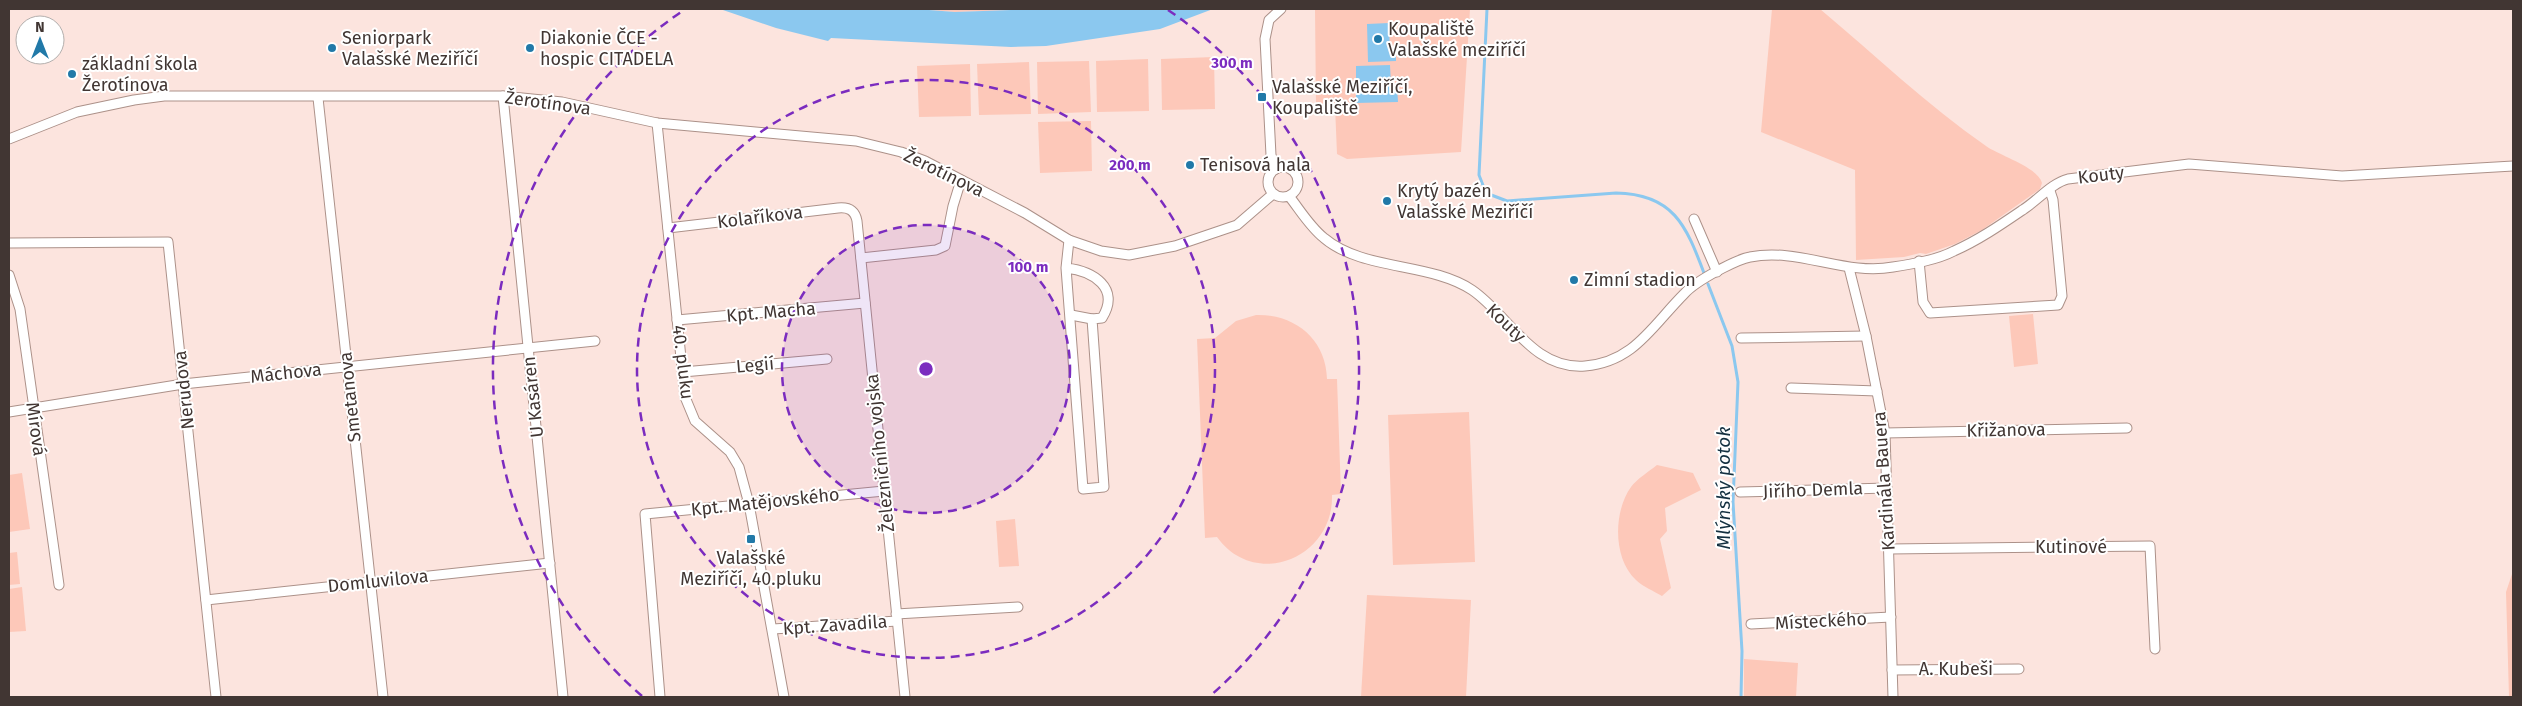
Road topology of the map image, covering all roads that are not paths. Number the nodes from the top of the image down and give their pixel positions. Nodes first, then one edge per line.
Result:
1 (1280, 9) edge
2 (503, 96) junction
3 (318, 98) junction
4 (657, 123) junction
5 (9, 139) edge
6 (2513, 166) edge
7 (1276, 169) junction
8 (961, 180) junction
9 (2050, 191) junction
10 (1273, 194) junction
11 (1289, 196) junction
12 (852, 210) joint
13 (1694, 219) dead end
14 (668, 228) junction
15 (1069, 240) junction
16 (9, 243) edge
17 (861, 258) junction
18 (1919, 261) junction
19 (1066, 268) junction
20 (1849, 268) junction
21 (1716, 272) junction
22 (9, 275) edge
23 (866, 303) junction
24 (1071, 315) junction
25 (1092, 319) junction
26 (677, 320) junction
27 (1866, 336) junction
28 (1742, 338) dead end
29 (595, 340) dead end
30 (528, 348) junction
31 (826, 358) dead end
32 (347, 367) junction
33 (683, 372) junction
34 (183, 384) junction
35 (1791, 388) dead end
36 (1877, 391) junction
37 (33, 409) junction
38 (9, 412) edge
39 (2127, 428) dead end
40 (1885, 433) junction
41 (1887, 488) junction
42 (884, 491) junction
43 (1740, 492) dead end
44 (749, 504) junction
45 (1889, 549) junction
46 (550, 563) junction
47 (370, 582) junction
48 (59, 585) dead end
49 (206, 600) junction
50 (1018, 608) dead end
51 (1891, 617) junction
52 (897, 618) junction
53 (1751, 624) dead end
54 (773, 629) junction
55 (2155, 649) dead end
56 (2019, 669) dead end
57 (1892, 670) junction
58 (216, 697) edge
59 (383, 697) edge
60 (563, 697) edge
61 (660, 697) edge
62 (784, 697) edge
63 (905, 697) edge
64 (1893, 697) edge

1 - 7 street
2 - 3 street, Žerotínova
2 - 4 street, Žerotínova
2 - 30 street, U Kasáren
3 - 5 street, Žerotínova
3 - 32 street, Smetanova
4 - 8 street, Žerotínova
4 - 14 street, 40. pluku
6 - 9 street, Kouty
7 - 10 street
7 - 11 street
8 - 15 street, Žerotínova
8 - 17 street
9 - 18 street, Kouty
9 - 18 street
10 - 11 street
10 - 15 street, Žerotínova
11 - 21 street, Kouty
12 - 14 street, Kolaříkova
12 - 17 street, Železničního vojska
13 - 21 street
14 - 26 street, 40. pluku
15 - 19 street
16 - 34 street, Nerudova
17 - 23 street, Železničního vojska
18 - 20 street, Kouty
19 - 24 street
19 - 25 street
20 - 21 street, Kouty
20 - 27 street, Kardinála Bauera
22 - 37 street, Mírová
23 - 26 street, Kpt. Macha
23 - 42 street, Železničního vojska
24 - 25 street
24 - 25 street
26 - 33 street, 40. pluku
27 - 28 street
27 - 36 street, Kardinála Bauera
29 - 30 street, Máchova
30 - 32 street, Máchova
30 - 46 street, U Kasáren
31 - 33 street, Legií
32 - 34 street, Máchova
32 - 47 street, Smetanova
33 - 44 street, 40. pluku
34 - 37 street, Máchova
34 - 49 street, Nerudova
35 - 36 street
36 - 40 street, Kardinála Bauera
37 - 38 street, Máchova
37 - 48 street, Mírová
39 - 40 street, Křižanova
40 - 41 street, Kardinála Bauera
41 - 43 street, Jiřího Demla
41 - 45 street, Kardinála Bauera
42 - 44 street, Kpt. Matějovského
42 - 52 street, Železničního vojska
44 - 54 street, 40. pluku
44 - 61 street, Kpt. Matějovského
45 - 51 street, Kardinála Bauera
45 - 55 street, Kutinové
46 - 47 street, Domluvilova
46 - 60 street, U Kasáren
47 - 49 street, Domluvilova
47 - 59 street, Smetanova
49 - 58 street, Nerudova
50 - 52 street, Kpt. Zavadila
51 - 53 street, Místeckého
51 - 57 street, Kardinála Bauera
52 - 54 street, Kpt. Zavadila
52 - 63 street, Železničního vojska
54 - 62 street, 40. pluku
56 - 57 street, A. Kubeši
57 - 64 street, Kardinála Bauera

